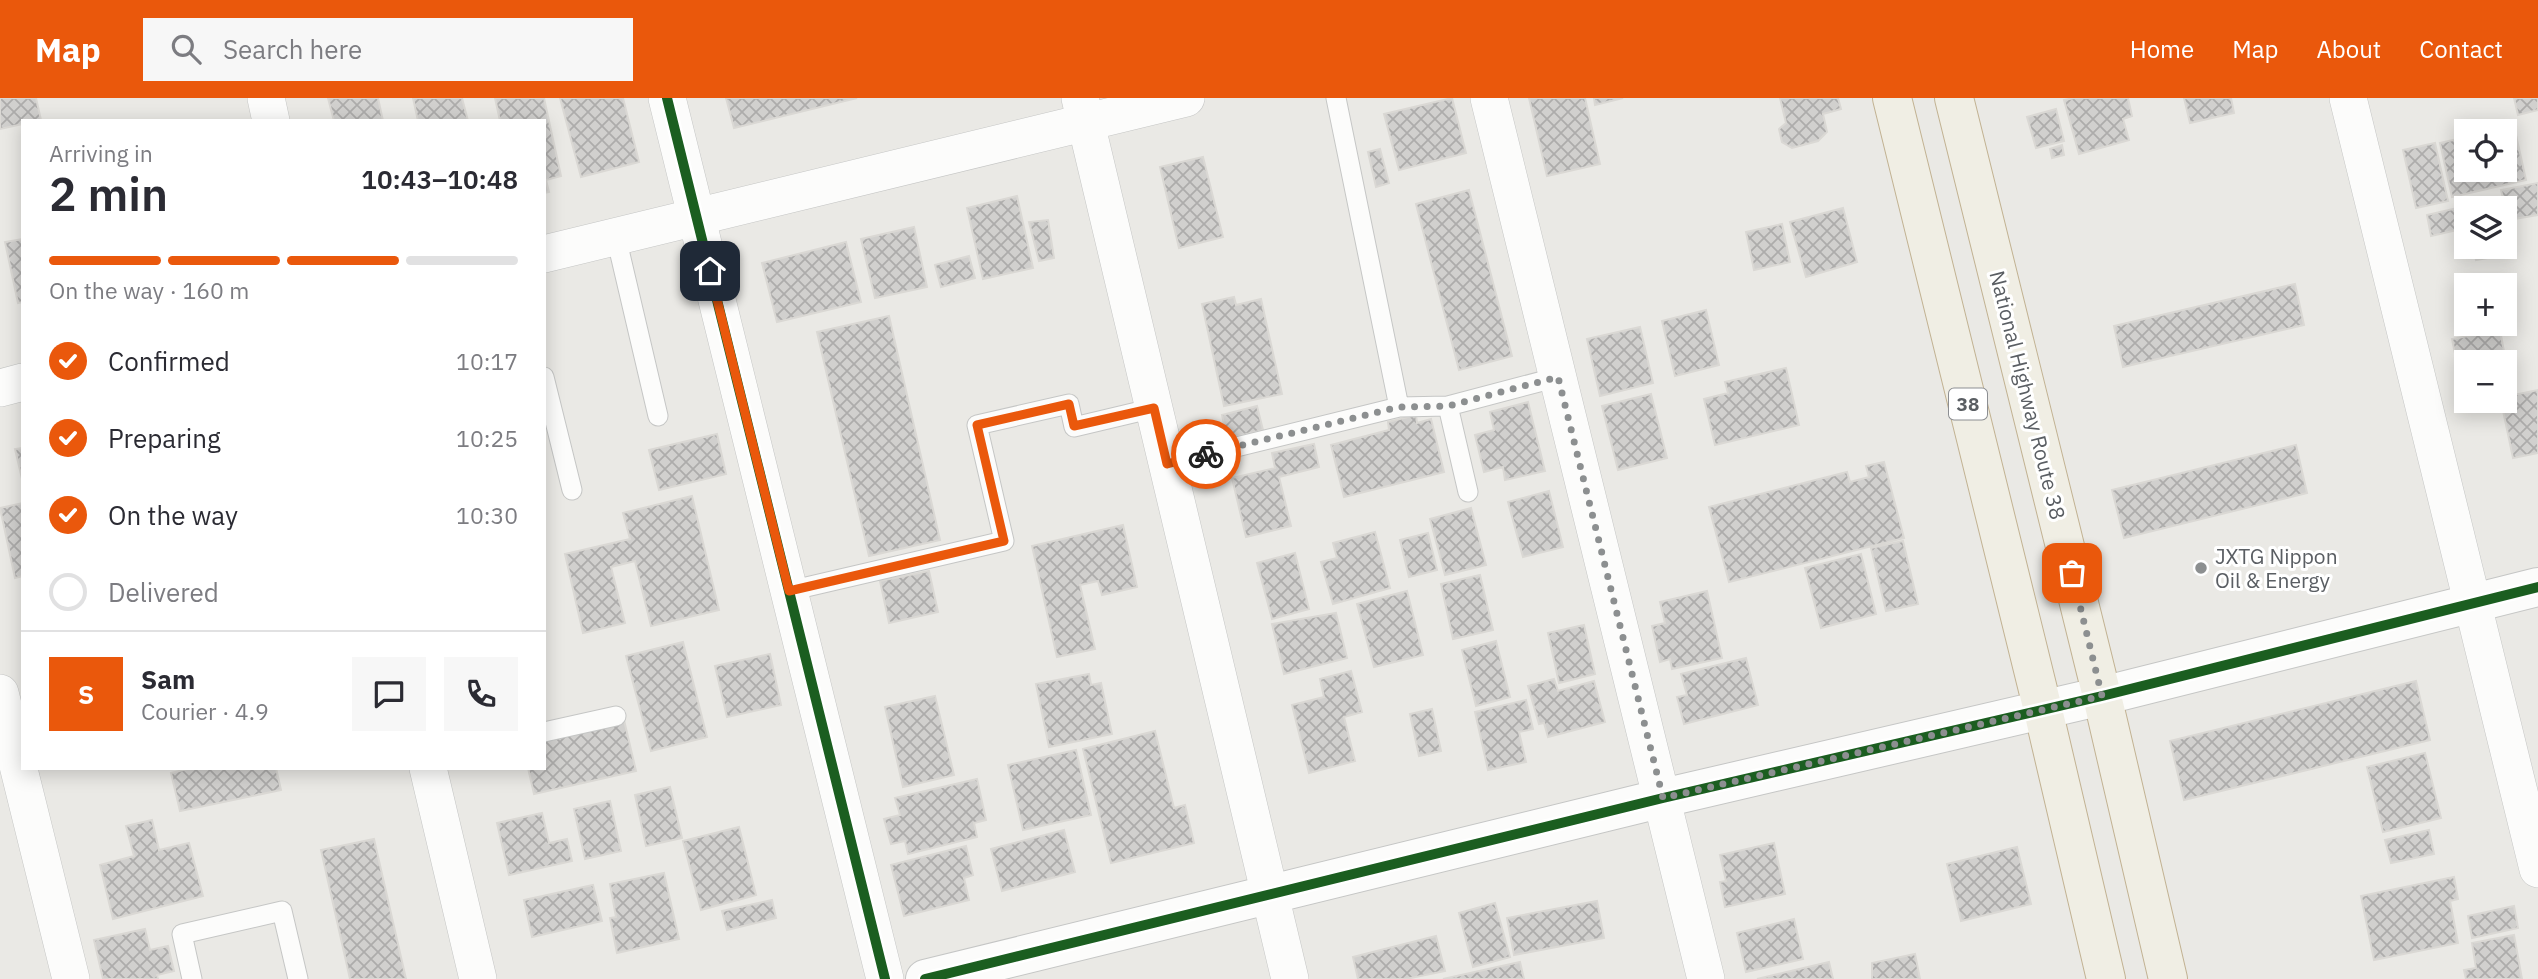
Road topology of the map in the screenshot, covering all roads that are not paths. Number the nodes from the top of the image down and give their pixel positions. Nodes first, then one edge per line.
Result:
1 (266, 98) edge
2 (667, 98) edge
3 (1186, 98) edge
4 (1336, 98) edge
5 (1489, 98) edge
6 (1892, 98) edge
7 (1954, 98) edge
8 (2348, 98) edge
9 (1083, 110) edge
10 (271, 119) edge
11 (697, 218) junction
12 (616, 237) junction
13 (546, 254) edge
14 (1558, 377) junction
15 (21, 383) edge
16 (546, 385) edge
17 (0, 388) edge
18 (1448, 406) junction
19 (1399, 407) junction
20 (1154, 408) junction
21 (657, 416) dead end
22 (1167, 464) junction
23 (572, 491) dead end
24 (1468, 492) dead end
25 (2538, 587) edge
26 (789, 591) junction
27 (2472, 603) junction
28 (0, 693) edge
29 (2102, 696) junction
30 (2043, 710) junction
31 (615, 716) dead end
32 (546, 732) edge
33 (428, 770) edge
34 (1663, 798) junction
35 (2538, 869) edge
36 (1271, 896) junction
37 (71, 979) edge
38 (192, 979) edge
39 (298, 979) edge
40 (478, 979) edge
41 (884, 979) edge
42 (925, 979) edge
43 (1290, 979) edge
44 (1706, 979) edge
45 (2106, 979) edge
46 (2168, 979) edge

1 - 10 street
2 - 11 street
3 - 9 street
4 - 19 lane
5 - 14 street
6 - 30 highway, 38
7 - 29 highway, National Highway Route 38
8 - 27 street
9 - 11 street
9 - 20 street
11 - 12 street
11 - 26 street
12 - 13 street
12 - 21 lane
14 - 18 lane
14 - 34 street
15 - 17 street
16 - 23 lane
18 - 19 lane
18 - 24 lane
19 - 22 lane
20 - 22 street
20 - 26 lane
22 - 36 street
25 - 27 street
26 - 41 street
27 - 29 street
27 - 35 street
28 - 37 street
29 - 30 street
29 - 46 highway, National Highway Route 38
30 - 34 street
30 - 45 highway, 38
31 - 32 lane
33 - 40 street
34 - 36 street
34 - 44 street
36 - 42 street
36 - 43 street
38 - 39 lane

